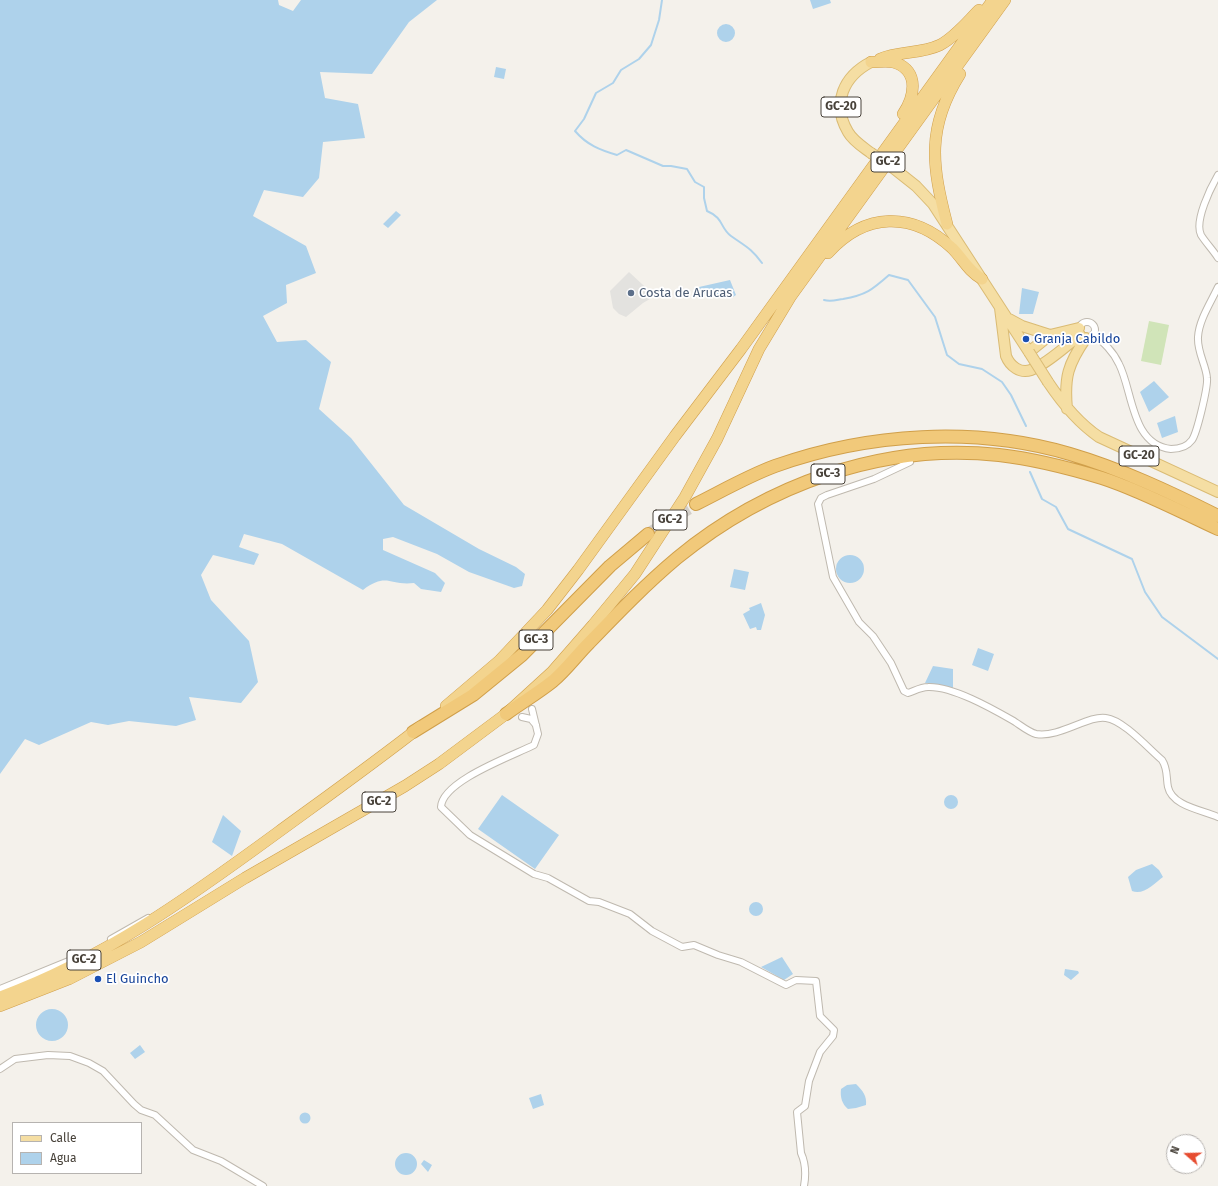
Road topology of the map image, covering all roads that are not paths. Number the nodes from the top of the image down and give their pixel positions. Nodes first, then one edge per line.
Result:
1 (990, 0) edge
2 (993, 0) edge
3 (1005, 0) edge
4 (985, 27) junction
5 (871, 62) junction
6 (1218, 175) edge
7 (947, 224) junction
8 (1218, 258) edge
9 (806, 268) junction
10 (982, 279) junction
11 (1218, 287) edge
12 (999, 306) junction
13 (1008, 318) junction
14 (1084, 334) junction
15 (1050, 335) junction
16 (1029, 352) junction
17 (1067, 409) junction
18 (910, 462) junction
19 (1058, 465) junction
20 (877, 467) joint
21 (874, 479) junction
22 (1218, 492) edge
23 (696, 504) tunnel mouth
24 (1218, 516) edge
25 (1218, 530) edge
26 (648, 534) tunnel mouth
27 (532, 709) dead end
28 (506, 714) junction
29 (522, 717) dead end
30 (536, 724) junction
31 (413, 732) junction
32 (1218, 816) edge
33 (162, 913) junction
34 (0, 989) edge
35 (0, 997) edge
36 (0, 1006) edge
37 (0, 1069) edge
38 (263, 1186) edge
39 (804, 1186) edge

1 - 5 highway
2 - 9 highway, GC-2
3 - 4 highway, GC-2
4 - 7 highway
4 - 9 highway, GC-2
5 - 7 main road, GC-20, bridge
5 - 9 highway
6 - 8 street
7 - 10 main road, GC-20
9 - 10 highway
9 - 28 highway, GC-2
9 - 31 highway, GC-2
10 - 12 main road, GC-20
11 - 14 street
12 - 13 main road, GC-20
12 - 14 main road
13 - 15 main road
13 - 16 main road, GC-20
14 - 15 main road
14 - 17 main road
15 - 16 main road
16 - 17 main road, GC-20, bridge
17 - 22 main road, GC-20
18 - 19 highway
18 - 20 highway
18 - 21 street
19 - 25 highway, GC-3
19 - 28 highway, GC-3
20 - 21 street
21 - 32 street
23 - 24 highway, GC-3
26 - 31 highway, GC-3
27 - 30 street
28 - 36 highway, GC-2
29 - 30 street
30 - 39 street
31 - 33 highway, GC-2
33 - 34 street
33 - 35 highway, GC-2
37 - 38 street

